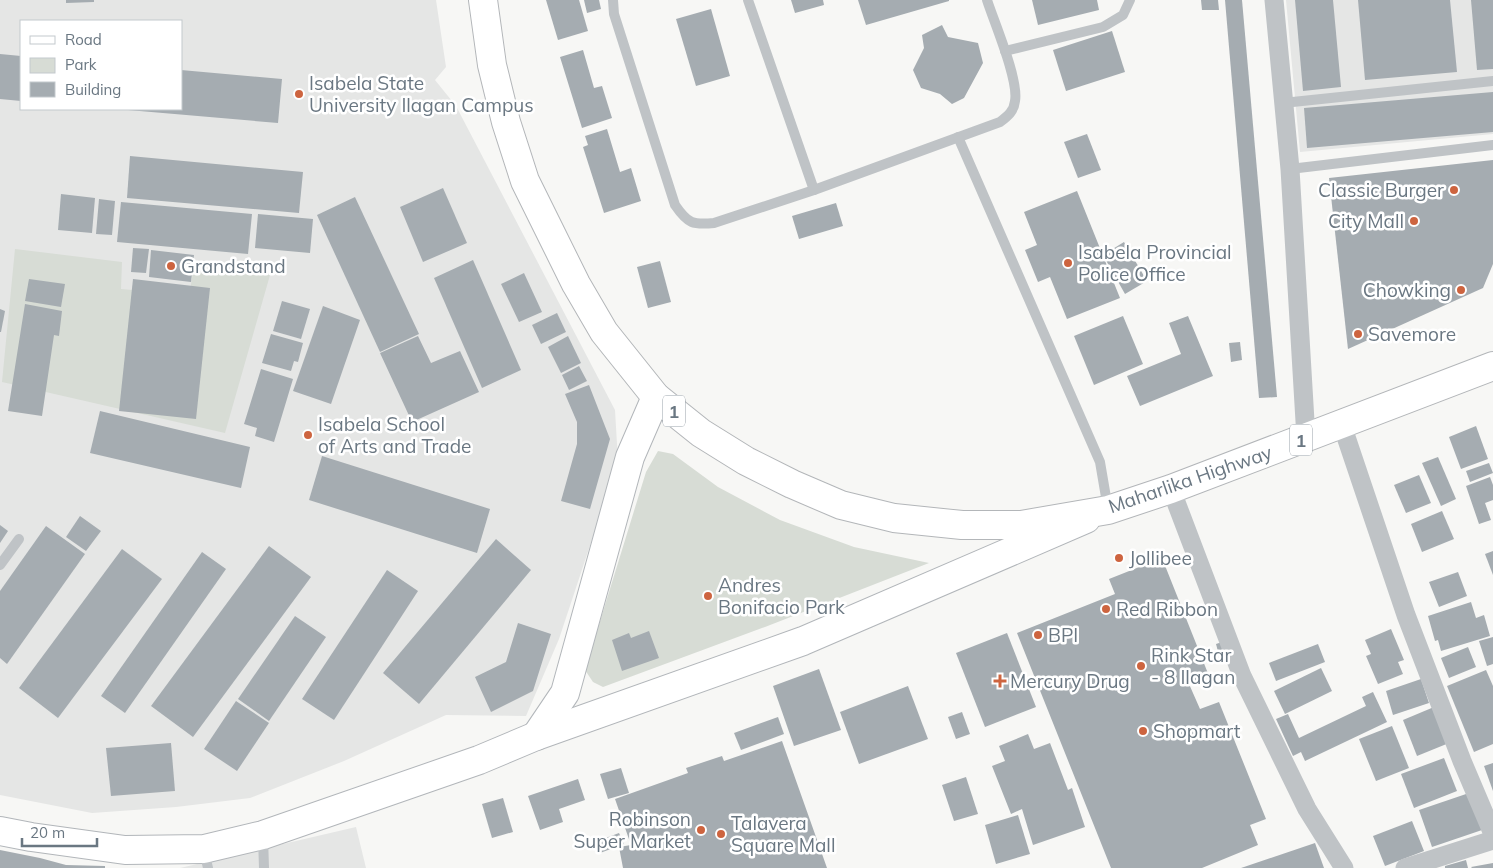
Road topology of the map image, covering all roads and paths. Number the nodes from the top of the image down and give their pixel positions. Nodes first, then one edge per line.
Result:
1 (483, 0) edge
2 (613, 0) edge
3 (748, 0) edge
4 (986, 0) edge
5 (1130, 0) edge
6 (1274, 0) edge
7 (1005, 51) junction
8 (1493, 81) edge
9 (1283, 103) junction
10 (958, 137) junction
11 (1493, 145) edge
12 (1290, 169) junction
13 (814, 190) junction
14 (1493, 366) edge
15 (656, 397) junction
16 (1342, 425) junction
17 (1306, 438) junction
18 (1171, 489) junction
19 (1108, 510) junction
20 (19, 539) dead end
21 (0, 565) edge
22 (536, 736) junction
23 (0, 831) edge
24 (1493, 834) edge
25 (263, 835) junction
26 (1493, 840) edge
27 (206, 859) edge
28 (264, 868) edge
29 (1344, 868) edge
30 (1405, 868) edge

1 - 15 main road, Maharlika Highway / 1
2 - 13 lane
3 - 13 lane
4 - 7 lane
5 - 7 lane
6 - 9 street
7 - 10 lane
8 - 9 lane
9 - 12 street
10 - 13 lane
10 - 19 lane
11 - 12 lane
12 - 17 street
14 - 16 main road, Maharlika Highway / 1
15 - 19 main road, Maharlika Highway / 1
15 - 22 main road
16 - 17 main road, Maharlika Highway / 1
16 - 24 street
17 - 18 main road, Maharlika Highway / 1
18 - 19 main road, Maharlika Highway / 1
18 - 29 street
19 - 22 main road
20 - 21 lane
22 - 25 main road
23 - 27 main road
25 - 27 main road
25 - 28 lane
26 - 30 street

